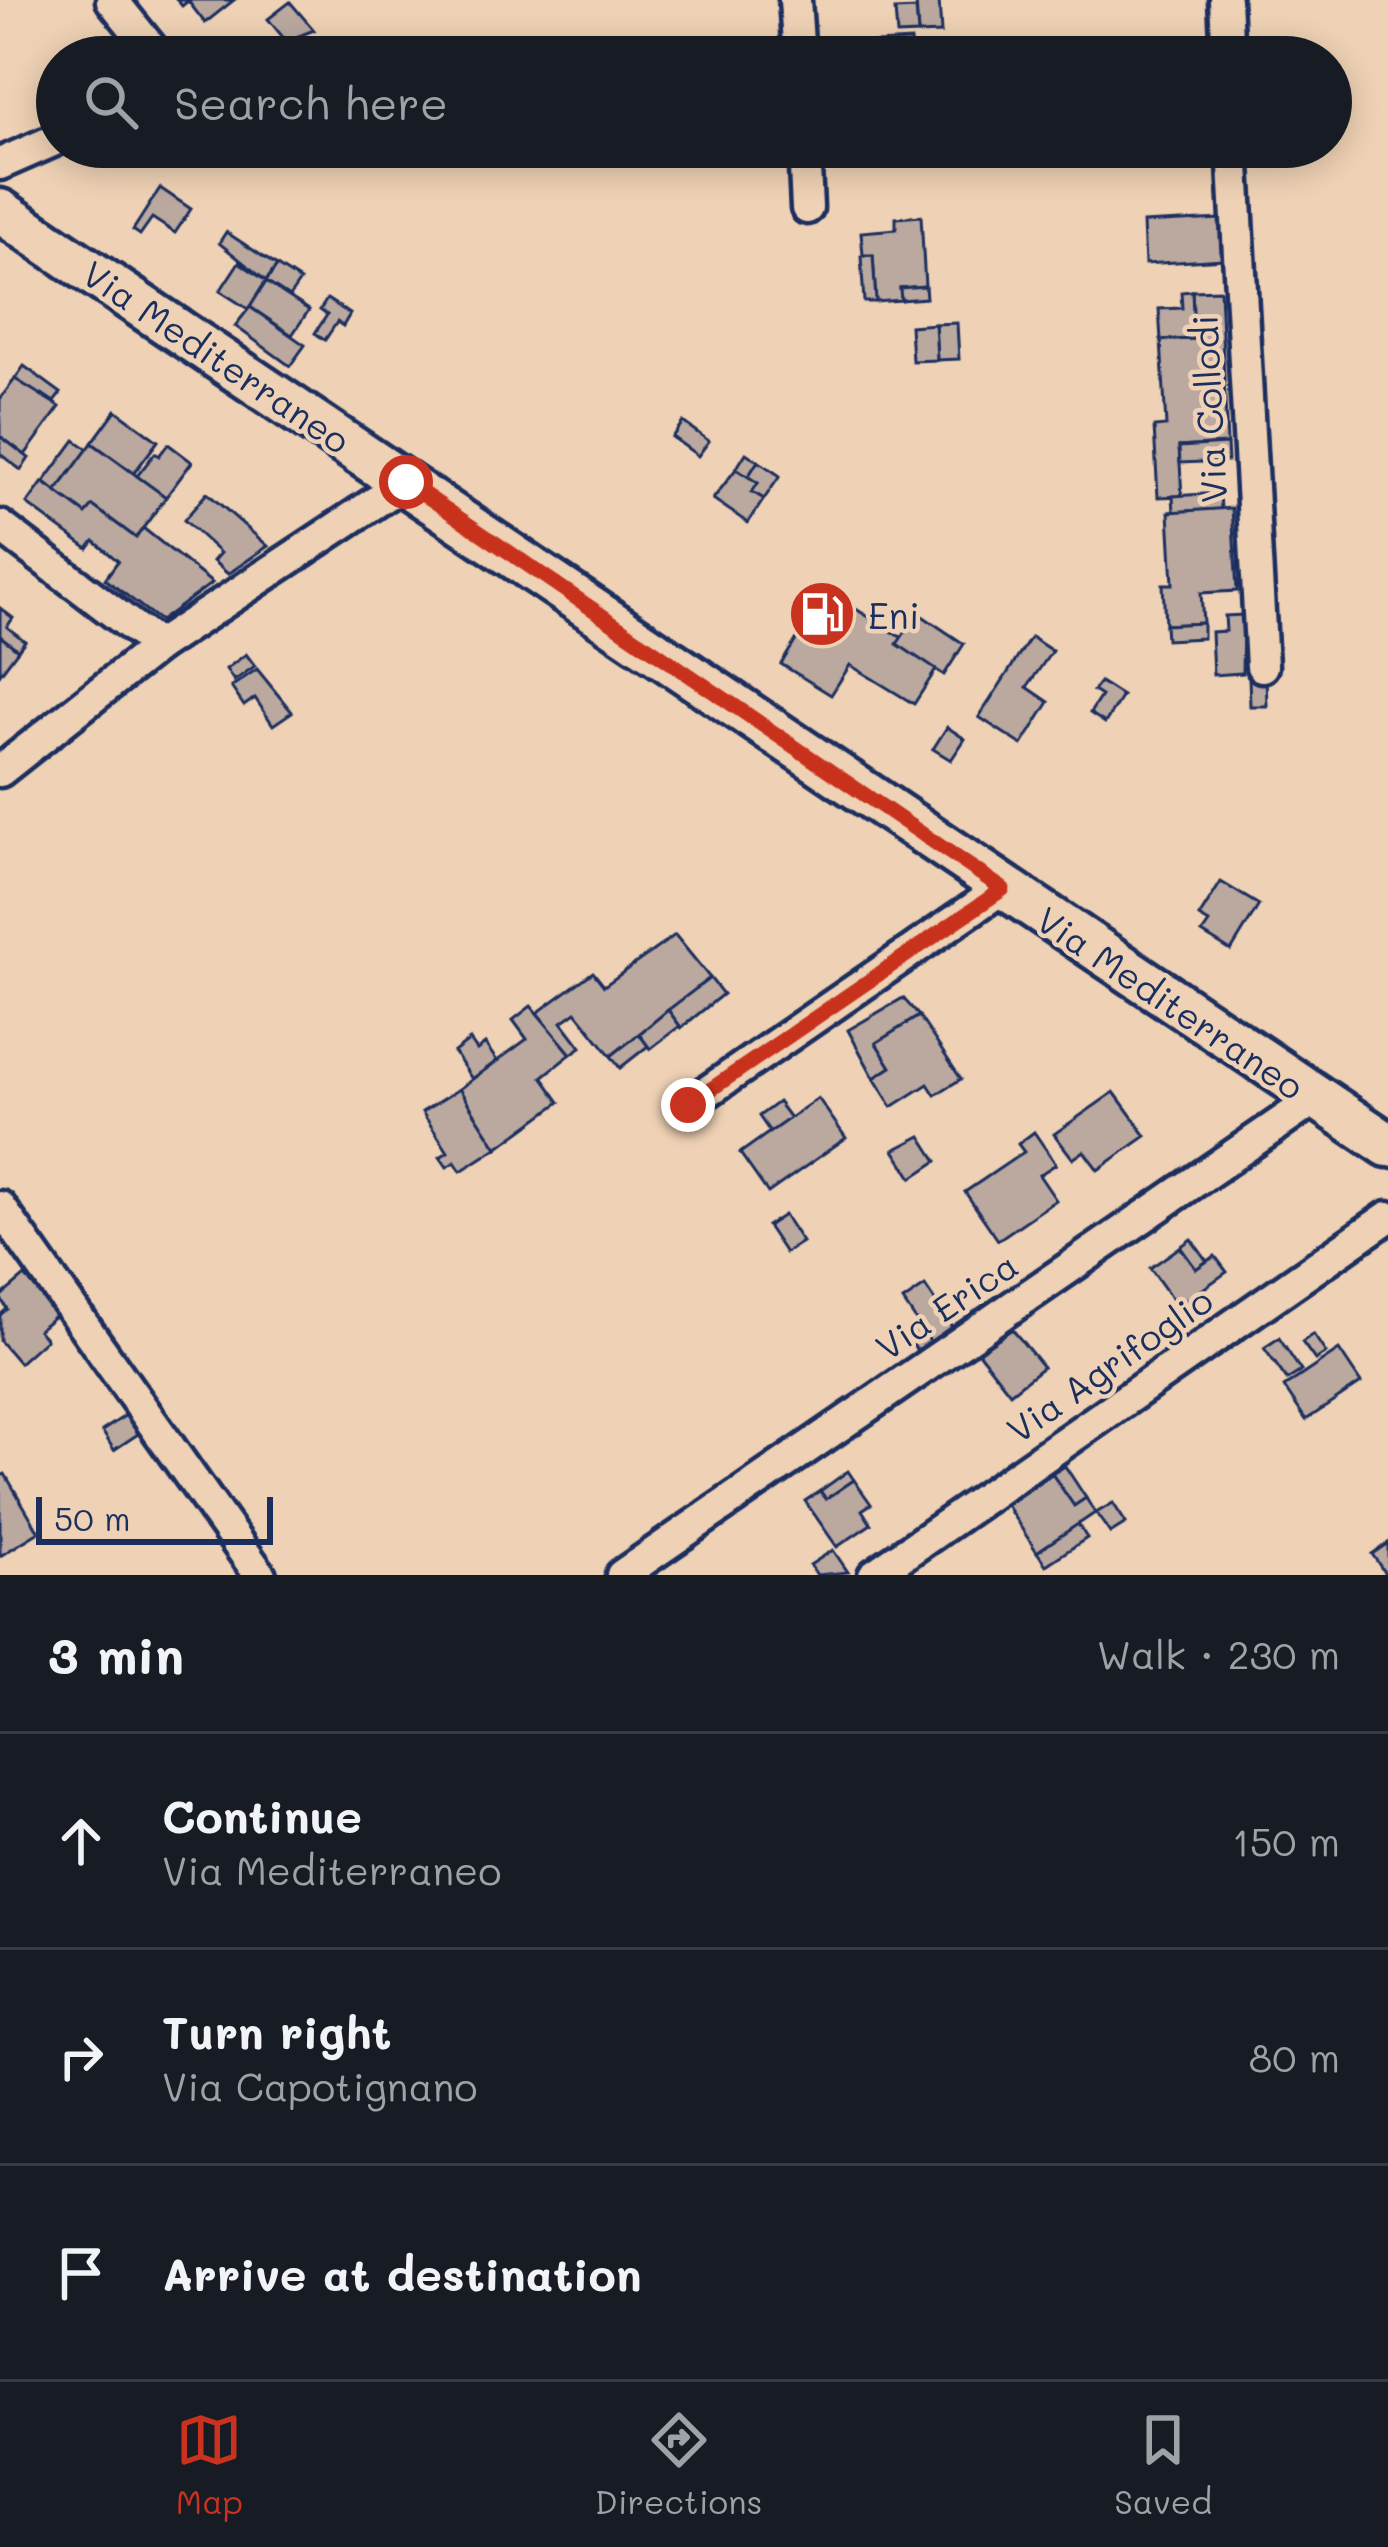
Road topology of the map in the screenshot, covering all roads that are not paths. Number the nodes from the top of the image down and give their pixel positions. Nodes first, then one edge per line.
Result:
1 (112, 0) edge
2 (796, 0) edge
3 (1225, 0) edge
4 (141, 36) edge
5 (798, 36) edge
6 (1227, 36) edge
7 (36, 148) edge
8 (0, 164) edge
9 (804, 168) edge
10 (1234, 168) edge
11 (807, 208) dead end
12 (0, 212) edge
13 (406, 482) junction
14 (0, 526) edge
15 (158, 646) junction
16 (1262, 666) dead end
17 (0, 771) edge
18 (1003, 889) junction
19 (1315, 1099) junction
20 (688, 1105) dead end
21 (1388, 1145) edge
22 (0, 1207) edge
23 (1388, 1216) edge
24 (260, 1575) edge
25 (622, 1575) edge
26 (874, 1575) edge

1 - 4 street
2 - 5 street
3 - 6 street
7 - 8 street
9 - 11 street
10 - 16 street, Via Collodi
12 - 13 main road, Via Mediterraneo
13 - 15 street
13 - 18 main road, Via Mediterraneo
14 - 15 street
15 - 17 street
18 - 19 main road, Via Mediterraneo
18 - 20 street
19 - 21 main road, Via Mediterraneo
19 - 25 street, Via Erica
22 - 24 street
23 - 26 street, Via Agrifoglio

